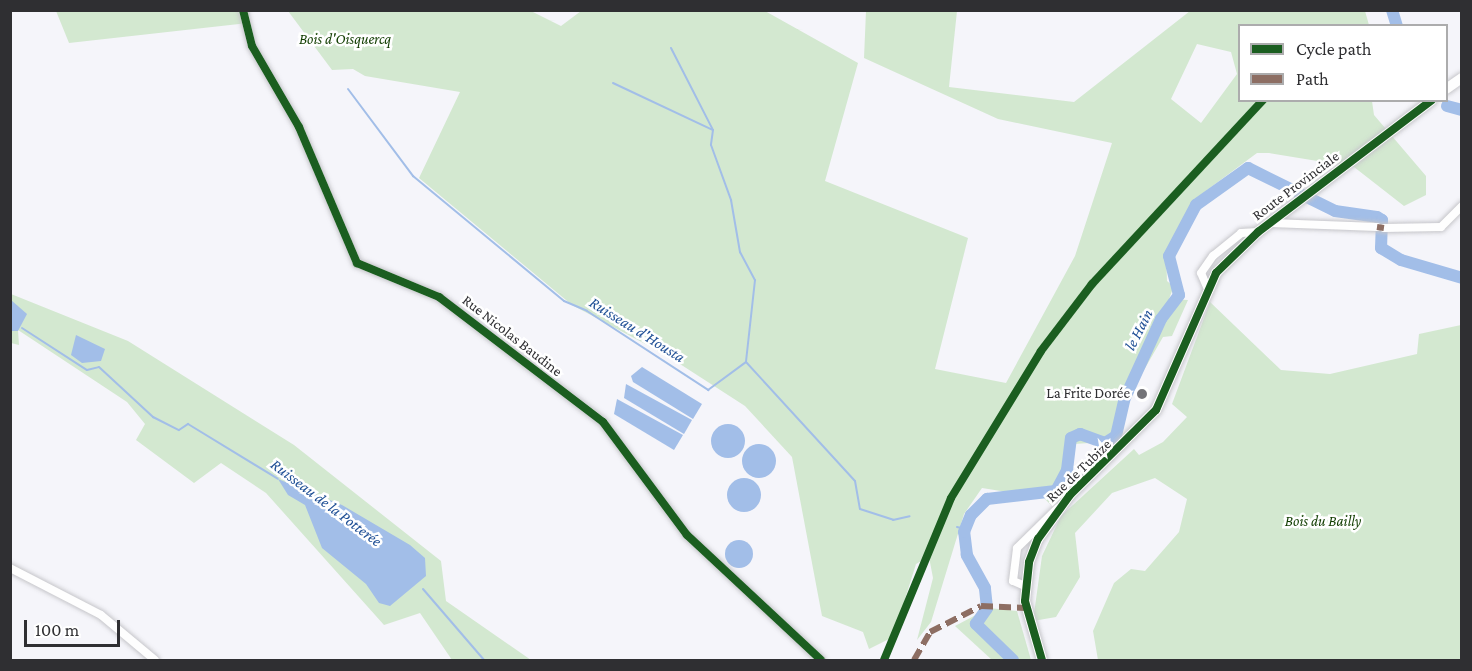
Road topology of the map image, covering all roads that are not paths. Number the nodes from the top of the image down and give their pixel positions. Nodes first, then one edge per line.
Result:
1 (243, 10) edge
2 (1461, 78) edge
3 (1448, 88) edge
4 (1429, 102) edge
5 (1461, 206) edge
6 (1271, 223) junction
7 (1196, 312) joint
8 (1060, 507) junction
9 (10, 568) edge
10 (1025, 586) junction
11 (155, 660) edge
12 (821, 660) edge
13 (1042, 660) edge

1 - 12 street, Rue Nicolas Baudine
2 - 3 main road
4 - 6 main road, Route Provinciale
5 - 6 street
6 - 7 main road, Route Provinciale
7 - 8 main road, Rue de Tubize
8 - 10 main road, Rue de Tubize
8 - 10 street, Rue de Tubize
9 - 11 street
10 - 13 main road, Rue de Tubize

